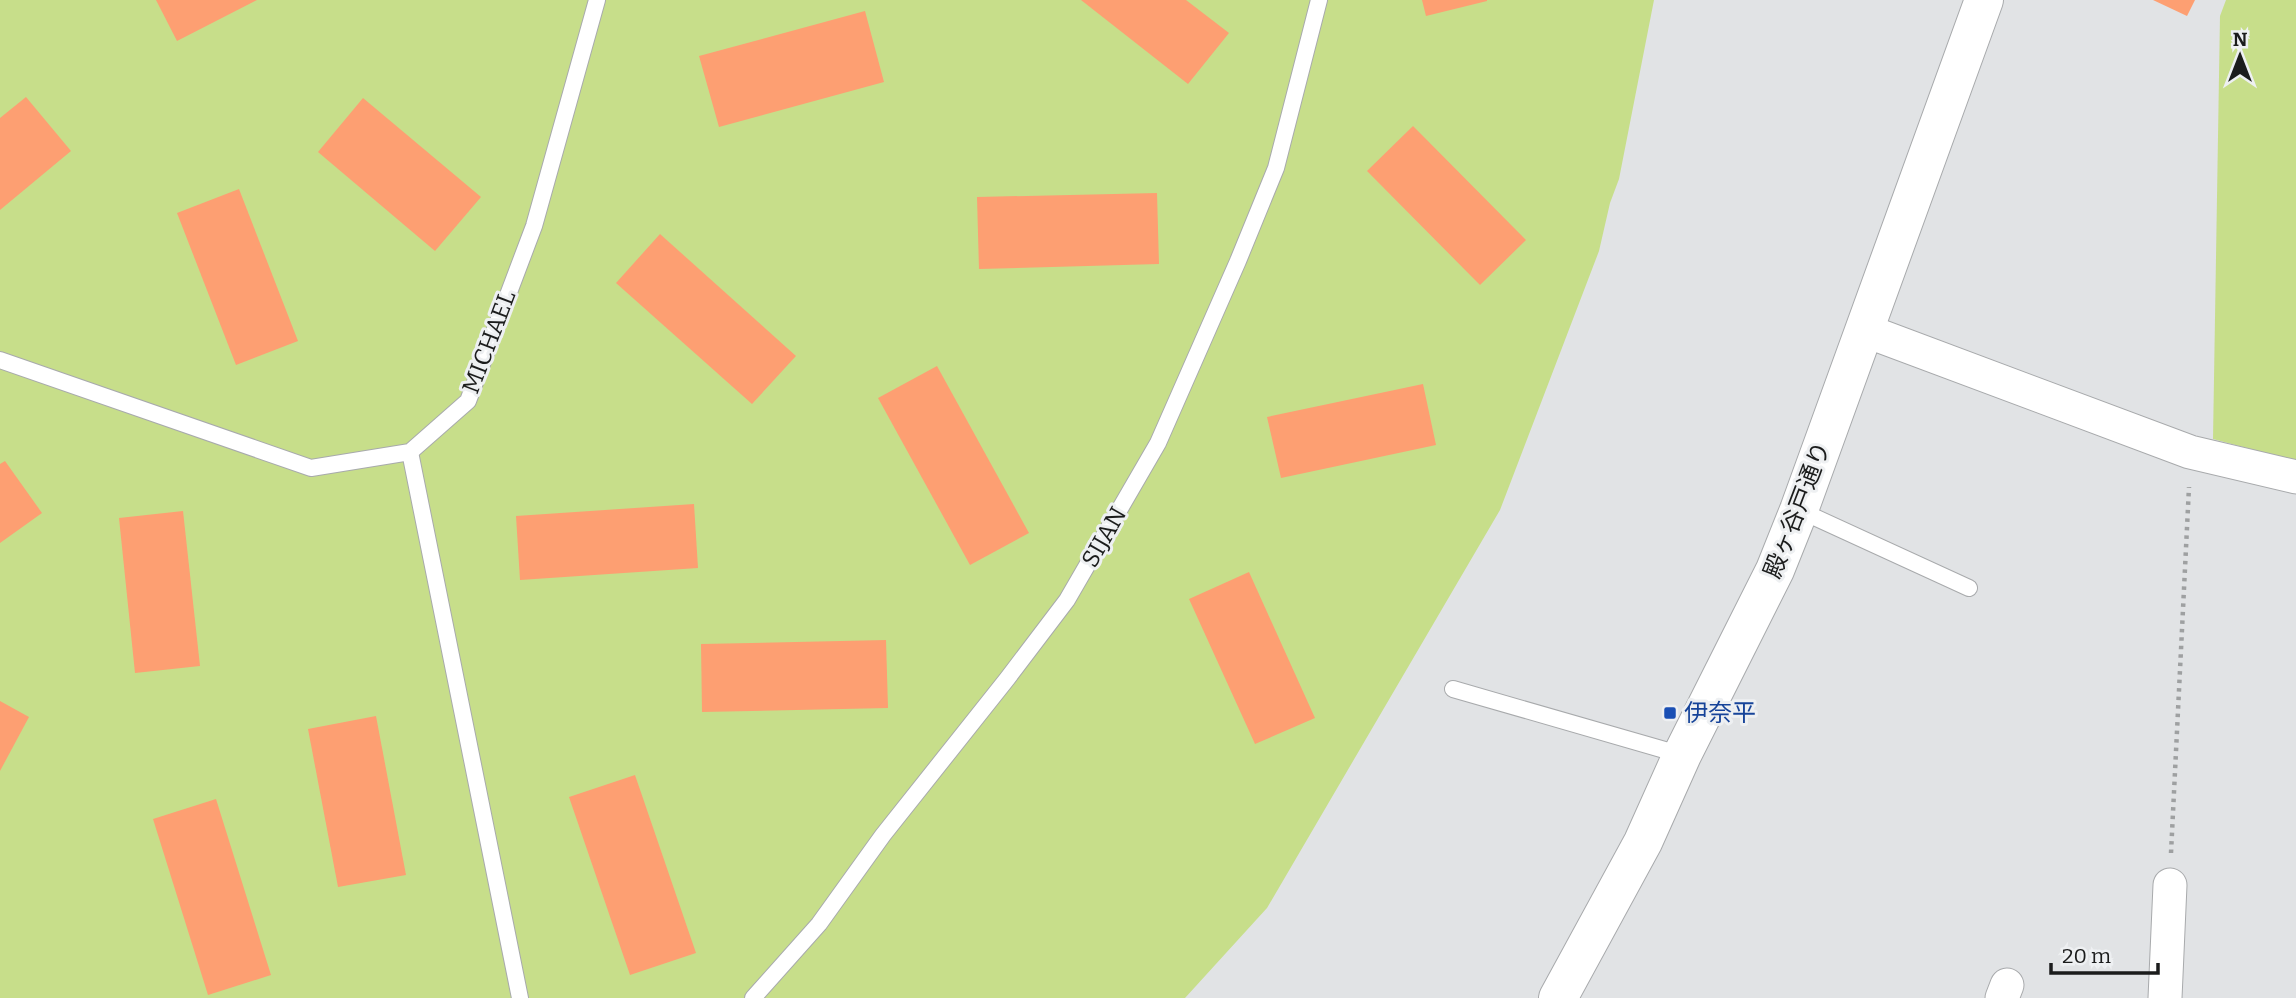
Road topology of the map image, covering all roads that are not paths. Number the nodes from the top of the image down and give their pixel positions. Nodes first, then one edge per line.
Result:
1 (597, 0) edge
2 (1319, 0) edge
3 (1984, 0) edge
4 (1864, 330) junction
5 (0, 360) edge
6 (410, 452) junction
7 (2296, 477) edge
8 (1799, 510) junction
9 (1969, 588) dead end
10 (1453, 689) dead end
11 (1682, 755) junction
12 (2170, 885) road end
13 (520, 998) edge
14 (753, 998) edge
15 (1559, 998) edge
16 (2165, 998) edge

1 - 6 lane, MICHAEL
2 - 14 lane, SIJAN
3 - 4 street, 殿ヶ谷戸通り
4 - 7 street
4 - 8 street, 殿ヶ谷戸通り
5 - 6 lane
6 - 13 lane
8 - 9 lane
8 - 11 street, 殿ヶ谷戸通り
10 - 11 lane
11 - 15 street, 殿ヶ谷戸通り
12 - 16 street

